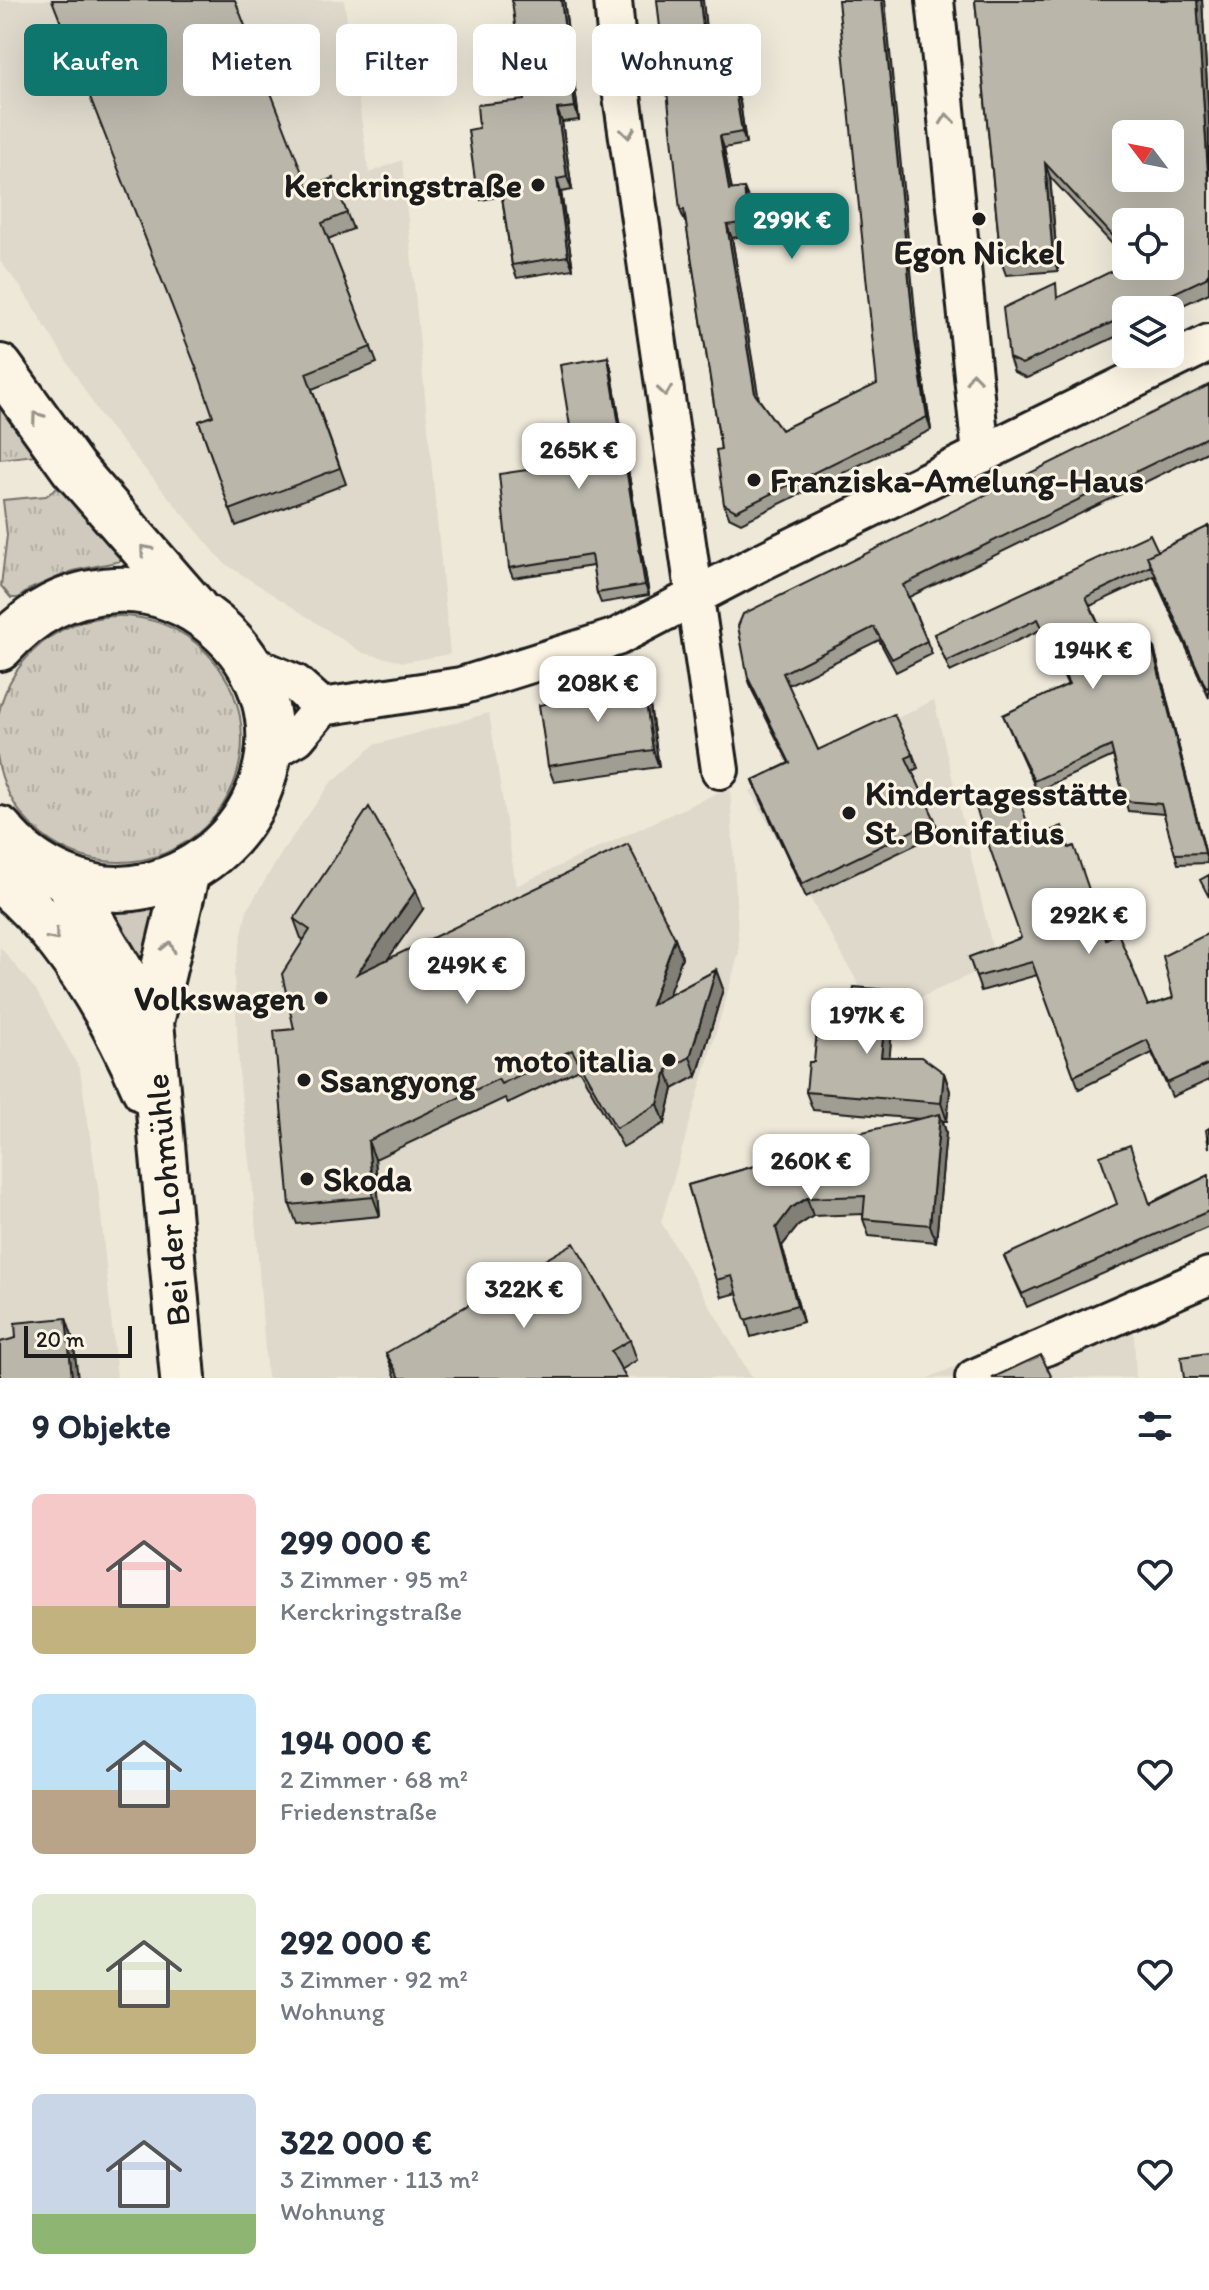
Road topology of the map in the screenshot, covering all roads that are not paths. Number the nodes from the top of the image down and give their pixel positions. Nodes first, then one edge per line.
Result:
1 (613, 0) edge
2 (935, 0) edge
3 (1209, 343) edge
4 (0, 367) edge
5 (981, 455) junction
6 (694, 598) junction
7 (196, 609) junction
8 (0, 648) edge
9 (250, 664) junction
10 (322, 707) junction
11 (269, 753) junction
12 (720, 770) dead end
13 (0, 829) edge
14 (187, 872) junction
15 (0, 880) edge
16 (67, 880) junction
17 (151, 1022) junction
18 (159, 1120) junction
19 (1209, 1276) edge
20 (183, 1378) edge
21 (974, 1378) edge

1 -> 6 street
5 -> 2 street
3 - 5 street
7 -> 4 main road
5 - 6 street
6 - 10 street
6 - 12 street
7 - 8 main road
7 - 9 main road
9 - 10 street
9 - 11 main road
10 - 11 street
11 - 14 main road
13 - 16 main road
14 - 16 main road
17 -> 14 main road, Bei der Lohmühle
15 -> 18 main road
16 - 17 main road, Bei der Lohmühle
17 - 18 main road, Bei der Lohmühle
18 - 20 main road, Bei der Lohmühle
19 - 21 street

